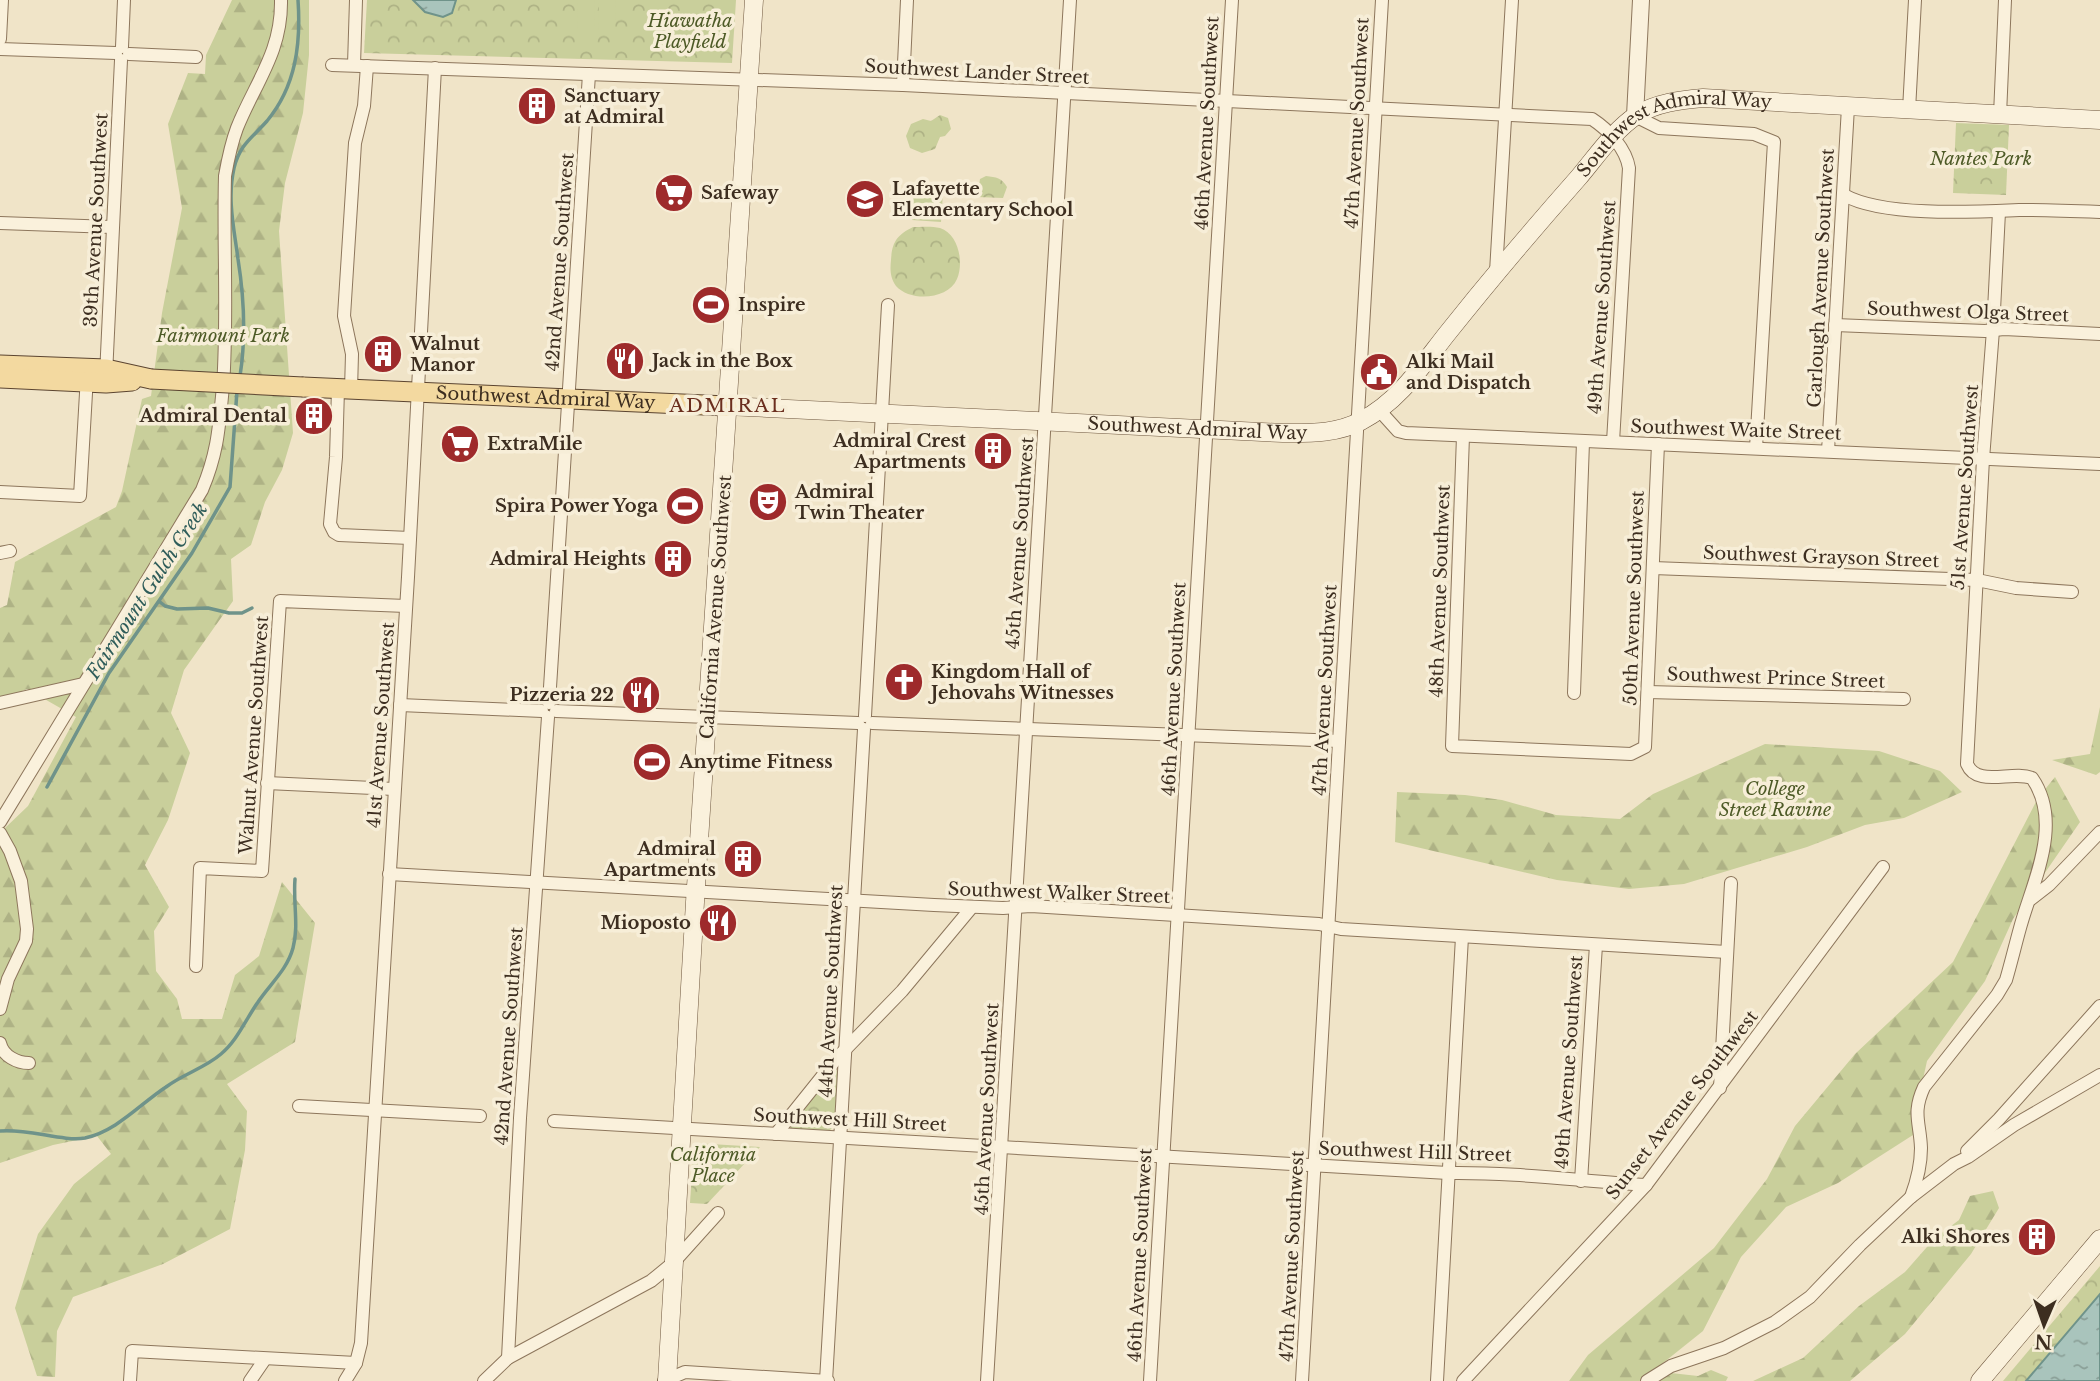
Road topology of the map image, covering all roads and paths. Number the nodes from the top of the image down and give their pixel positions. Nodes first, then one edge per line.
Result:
1 (2, 0) edge
2 (124, 0) edge
3 (281, 0) edge
4 (356, 0) edge
5 (754, 0) edge
6 (907, 0) edge
7 (1070, 0) edge
8 (1231, 0) edge
9 (1382, 0) edge
10 (1512, 0) edge
11 (1641, 0) edge
12 (1914, 0) edge
13 (2005, 0) edge
14 (0, 39) edge
15 (0, 49) edge
16 (122, 54) junction
17 (196, 57) dead end
18 (332, 65) dead end
19 (360, 66) junction
20 (435, 68) junction
21 (589, 74) junction
22 (750, 79) junction
23 (903, 85) junction
24 (1065, 94) junction
25 (1226, 101) junction
26 (1848, 107) junction
27 (1375, 109) junction
28 (1909, 110) junction
29 (2000, 114) junction
30 (1506, 115) junction
31 (1635, 116) junction
32 (2100, 120) edge
33 (1613, 138) junction
34 (1844, 195) junction
35 (1999, 212) junction
36 (2100, 212) edge
37 (0, 223) edge
38 (113, 227) junction
39 (1496, 272) junction
40 (888, 305) dead end
41 (1835, 325) junction
42 (1993, 330) junction
43 (2100, 334) edge
44 (0, 365) edge
45 (97, 376) junction
46 (0, 378) edge
47 (344, 389) junction
48 (418, 392) junction
49 (569, 399) junction
50 (727, 406) junction
51 (1379, 410) junction
52 (883, 414) junction
53 (1046, 421) junction
54 (1359, 422) junction
55 (1207, 430) junction
56 (1463, 436) junction
57 (1583, 442) junction
58 (1613, 442) junction
59 (1658, 444) junction
60 (1756, 448) junction
61 (1828, 451) junction
62 (1983, 460) junction
63 (2100, 464) edge
64 (0, 492) edge
65 (410, 538) junction
66 (1653, 568) junction
67 (1977, 580) junction
68 (2071, 592) dead end
69 (406, 606) junction
70 (83, 684) junction
71 (1648, 692) junction
72 (1574, 693) dead end
73 (1904, 699) dead end
74 (0, 703) edge
75 (400, 705) junction
76 (549, 710) junction
77 (709, 717) junction
78 (865, 723) junction
79 (1026, 730) junction
80 (1189, 736) junction
81 (1339, 741) junction
82 (1640, 751) joint
83 (267, 783) junction
84 (394, 789) junction
85 (0, 822) edge
86 (2100, 832) edge
87 (0, 833) edge
88 (1883, 867) dead end
89 (389, 873) junction
90 (536, 883) junction
91 (1731, 883) dead end
92 (696, 891) junction
93 (2031, 899) junction
94 (854, 900) junction
95 (972, 907) junction
96 (1016, 907) junction
97 (1177, 915) junction
98 (1329, 927) junction
99 (1462, 937) junction
100 (1596, 945) junction
101 (1727, 952) junction
102 (196, 966) dead end
103 (2100, 1006) edge
104 (0, 1009) edge
105 (0, 1044) edge
106 (845, 1049) junction
107 (29, 1063) dead end
108 (2100, 1075) edge
109 (1720, 1088) junction
110 (299, 1106) dead end
111 (376, 1110) junction
112 (480, 1116) dead end
113 (554, 1121) dead end
114 (683, 1128) junction
115 (776, 1134) junction
116 (840, 1137) junction
117 (1002, 1147) junction
118 (1164, 1157) junction
119 (1954, 1164) junction
120 (1315, 1166) junction
121 (1448, 1173) junction
122 (1581, 1181) junction
123 (1646, 1185) junction
124 (1911, 1197) junction
125 (718, 1213) dead end
126 (2100, 1239) edge
127 (673, 1263) junction
128 (508, 1358) junction
129 (265, 1359) junction
130 (356, 1363) junction
131 (130, 1381) edge
132 (250, 1381) edge
133 (345, 1381) edge
134 (484, 1381) edge
135 (666, 1381) edge
136 (827, 1381) edge
137 (987, 1381) edge
138 (1150, 1381) edge
139 (1302, 1381) edge
140 (1437, 1381) edge
141 (1463, 1381) edge
142 (1647, 1381) edge
143 (1980, 1381) edge

1 - 14 street
2 - 16 street, 39th Avenue Southwest
3 - 70 street
4 - 19 street
5 - 22 main road, California Avenue Southwest
6 - 23 street
7 - 24 street, 45th Avenue Southwest
8 - 25 street, 46th Avenue Southwest
9 - 27 street, 47th Avenue Southwest
10 - 30 street
11 - 31 street
12 - 28 street
13 - 29 street
15 - 16 street
16 - 17 street
16 - 38 street, 39th Avenue Southwest
18 - 19 street, Southwest Lander Street
19 - 20 street, Southwest Lander Street
19 - 47 street
20 - 21 street, Southwest Lander Street
20 - 48 street, 41st Avenue Southwest
21 - 22 street, Southwest Lander Street
21 - 49 street, 42nd Avenue Southwest
22 - 23 street, Southwest Lander Street
22 - 50 main road, California Avenue Southwest
23 - 24 street, Southwest Lander Street
24 - 25 street, Southwest Lander Street
24 - 53 street, 45th Avenue Southwest
25 - 27 street, Southwest Lander Street
25 - 55 street, 46th Avenue Southwest
26 - 28 main road, Southwest Admiral Way
26 - 31 main road, Southwest Admiral Way
26 - 34 street, Garlough Avenue Southwest
27 - 30 street, Southwest Lander Street
27 - 54 street, 47th Avenue Southwest
28 - 29 main road, Southwest Admiral Way
29 - 32 main road, Southwest Admiral Way
30 - 33 street, Southwest Lander Street
30 - 39 street
31 - 33 main road, Southwest Admiral Way
31 - 60 street
33 - 39 main road, Southwest Admiral Way
33 - 58 street, 49th Avenue Southwest
34 - 35 street
34 - 41 street, Garlough Avenue Southwest
35 - 36 street
35 - 42 street, 51st Avenue Southwest
37 - 38 street
38 - 45 street, 39th Avenue Southwest
39 - 51 main road, Southwest Admiral Way
40 - 52 street, 44th Avenue Southwest
41 - 42 street, Southwest Olga Street
41 - 61 street, Garlough Avenue Southwest
42 - 43 street, Southwest Olga Street
42 - 62 street, 51st Avenue Southwest
44 - 45 main road, Southwest Admiral Way
45 - 46 main road, Southwest Admiral Way
45 - 47 main road, Southwest Admiral Way, bridge
45 - 64 street, 39th Avenue Southwest
47 - 48 main road, Southwest Admiral Way
47 - 65 street
48 - 49 main road, Southwest Admiral Way
48 - 65 street, 41st Avenue Southwest
49 - 50 main road, Southwest Admiral Way
49 - 76 street, 42nd Avenue Southwest
50 - 52 main road, Southwest Admiral Way
50 - 77 main road, California Avenue Southwest
51 - 54 main road, Southwest Admiral Way
51 - 56 street, Southwest Waite Street
52 - 53 main road, Southwest Admiral Way
52 - 78 street, 44th Avenue Southwest
53 - 55 main road, Southwest Admiral Way
53 - 79 street, 45th Avenue Southwest
54 - 55 main road, Southwest Admiral Way
54 - 81 street, 47th Avenue Southwest
55 - 80 street, 46th Avenue Southwest
56 - 57 street, Southwest Waite Street
56 - 82 street, 48th Avenue Southwest
57 - 58 street, Southwest Waite Street
57 - 72 street
58 - 59 street, Southwest Waite Street
59 - 60 street, Southwest Waite Street
59 - 66 street, 50th Avenue Southwest
60 - 61 street, Southwest Waite Street
61 - 62 street, Southwest Waite Street
62 - 63 street, Southwest Waite Street
62 - 67 street, 51st Avenue Southwest
65 - 69 street, 41st Avenue Southwest
66 - 67 street, Southwest Grayson Street
66 - 71 street, 50th Avenue Southwest
67 - 68 street, Southwest Grayson Street
67 - 93 street, 51st Avenue Southwest
69 - 75 street, 41st Avenue Southwest
69 - 83 street, Walnut Avenue Southwest
70 - 74 street
70 - 85 street
71 - 73 street, Southwest Prince Street
71 - 82 street, 50th Avenue Southwest
75 - 76 street
75 - 84 street, 41st Avenue Southwest
76 - 77 street
76 - 90 street, 42nd Avenue Southwest
77 - 78 street
77 - 92 main road, California Avenue Southwest
78 - 79 street
78 - 94 street, 44th Avenue Southwest
79 - 80 street
79 - 96 street, 45th Avenue Southwest
80 - 81 street
80 - 97 street, 46th Avenue Southwest
81 - 98 street, 47th Avenue Southwest
83 - 84 street
83 - 102 street, Walnut Avenue Southwest
84 - 89 street, 41st Avenue Southwest
86 - 93 street
87 - 104 street
88 - 109 street, Sunset Avenue Southwest
89 - 90 street, Southwest Walker Street
89 - 111 street, 41st Avenue Southwest
90 - 92 street, Southwest Walker Street
90 - 128 street, 42nd Avenue Southwest
91 - 101 street
92 - 94 street, Southwest Walker Street
92 - 114 main road, California Avenue Southwest
93 - 124 street
94 - 95 street, Southwest Walker Street
94 - 106 street, 44th Avenue Southwest
95 - 96 street, Southwest Walker Street
95 - 106 street
96 - 97 street, Southwest Walker Street
96 - 117 street, 45th Avenue Southwest
97 - 98 street, Southwest Walker Street
97 - 118 street, 46th Avenue Southwest
98 - 99 street, Southwest Walker Street
98 - 120 street, 47th Avenue Southwest
99 - 100 street, Southwest Walker Street
99 - 121 street
100 - 101 street, Southwest Walker Street
100 - 122 street, 49th Avenue Southwest
101 - 109 street
103 - 119 street
105 - 107 street
106 - 115 street
106 - 116 street, 44th Avenue Southwest
108 - 119 street
109 - 123 street, Sunset Avenue Southwest
110 - 111 street
111 - 112 street
111 - 130 street, 41st Avenue Southwest
113 - 114 street, Southwest Hill Street
114 - 115 street, Southwest Hill Street
114 - 127 main road, California Avenue Southwest
115 - 116 street, Southwest Hill Street
116 - 117 street, Southwest Hill Street
116 - 136 street, 44th Avenue Southwest
117 - 118 street, Southwest Hill Street
117 - 137 street, 45th Avenue Southwest
118 - 120 street, Southwest Hill Street
118 - 138 street, 46th Avenue Southwest
119 - 124 street
120 - 121 street, Southwest Hill Street
120 - 139 street, 47th Avenue Southwest
121 - 122 street, Southwest Hill Street
121 - 140 street
122 - 123 street, Southwest Hill Street
123 - 141 street, Sunset Avenue Southwest
124 - 142 street
125 - 127 street
126 - 143 main road
127 - 128 street
127 - 135 main road, California Avenue Southwest
128 - 134 street
129 - 130 street
129 - 131 street
129 - 132 street
130 - 133 street, 41st Avenue Southwest
135 - 136 street

